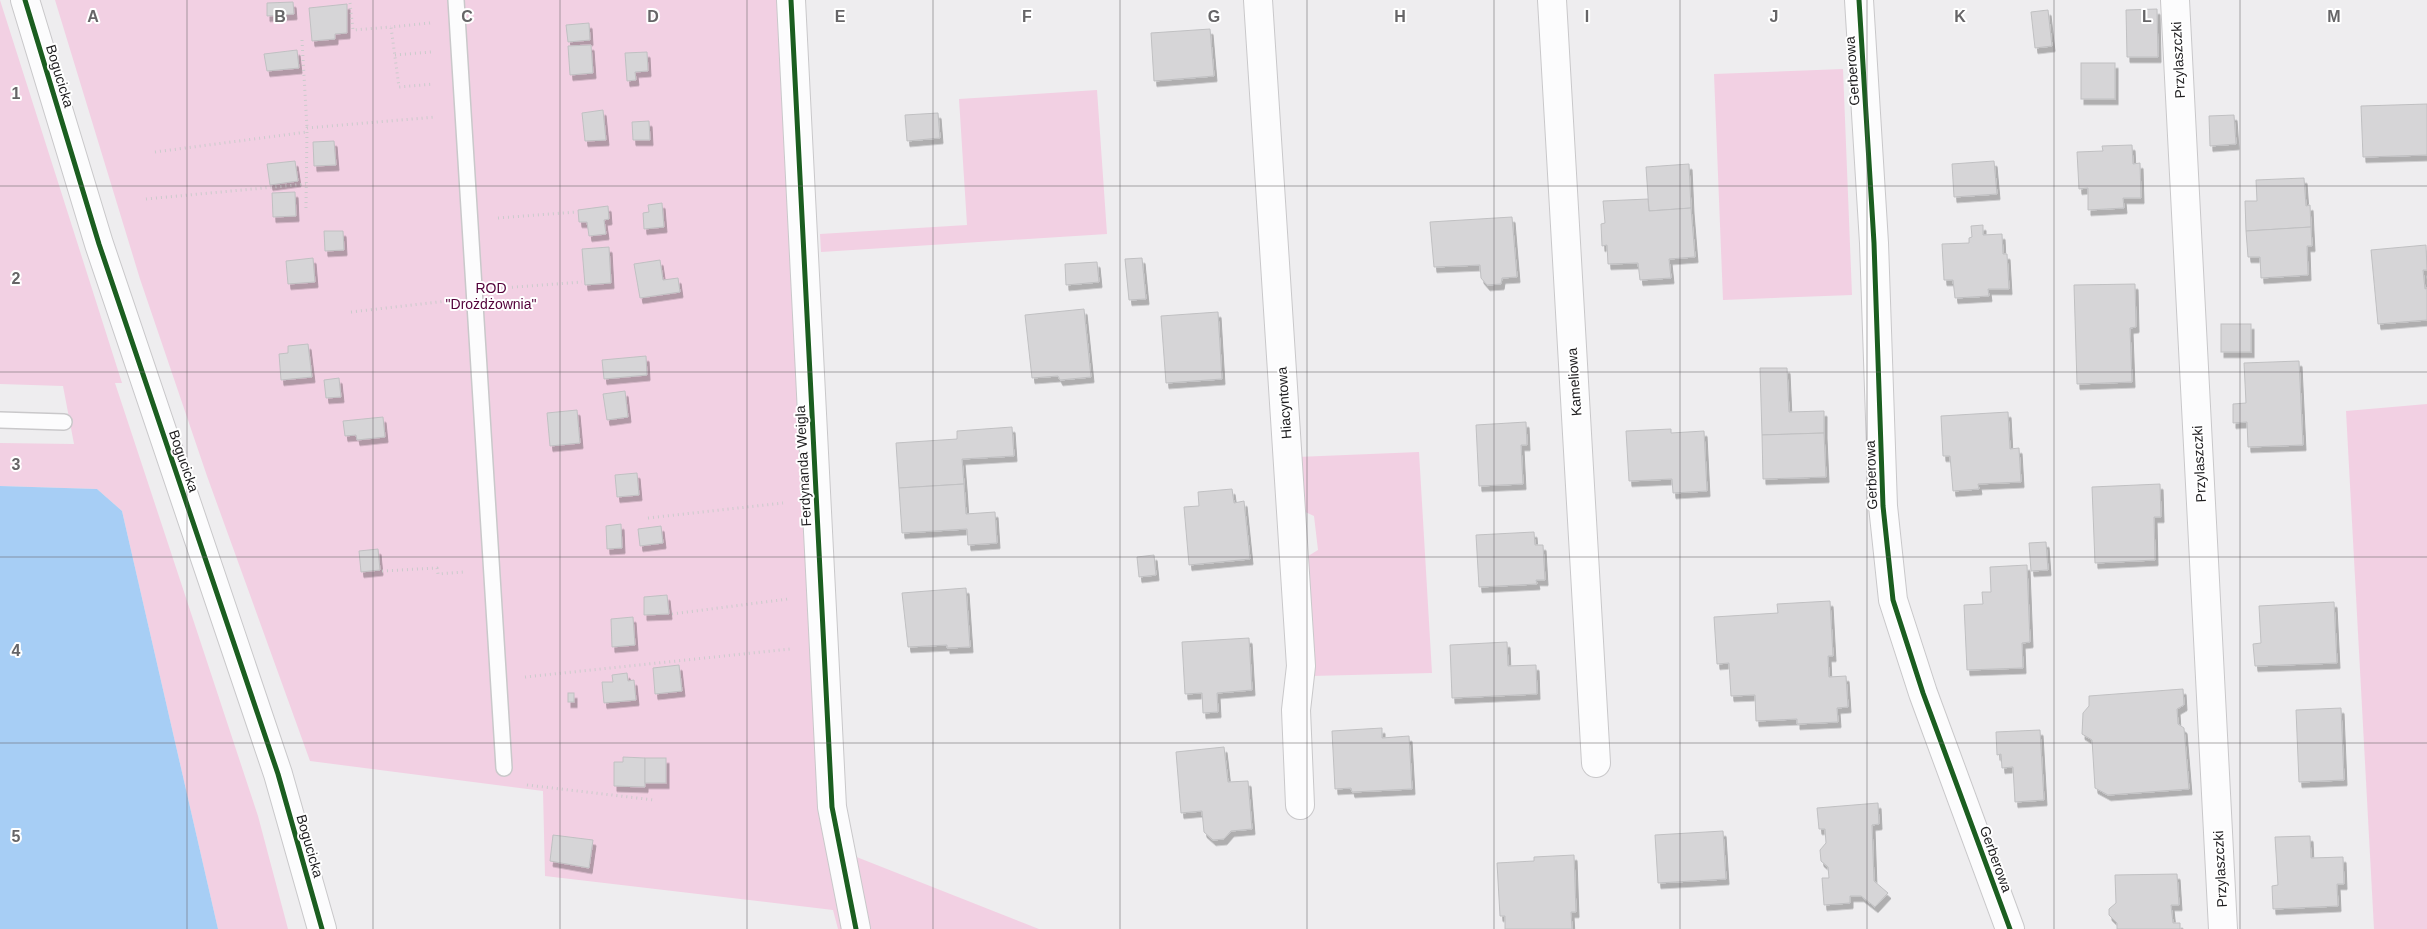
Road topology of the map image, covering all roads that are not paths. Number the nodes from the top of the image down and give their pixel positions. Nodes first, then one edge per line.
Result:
1 (25, 0) edge
2 (456, 0) edge
3 (791, 0) edge
4 (1258, 0) edge
5 (1552, 0) edge
6 (1859, 0) edge
7 (2175, 0) edge
8 (0, 420) edge
9 (64, 422) dead end
10 (1596, 763) dead end
11 (504, 768) road end
12 (1300, 805) dead end
13 (322, 929) edge
14 (856, 929) edge
15 (2010, 929) edge
16 (2223, 929) edge

1 - 13 street, Bogucicka
2 - 11 lane
3 - 14 street, Ferdynanda Weigla
4 - 12 street, Hiacyntowa
5 - 10 street, Kameliowa
6 - 15 street, Gerberowa
7 - 16 street, Przylaszczki
8 - 9 lane

